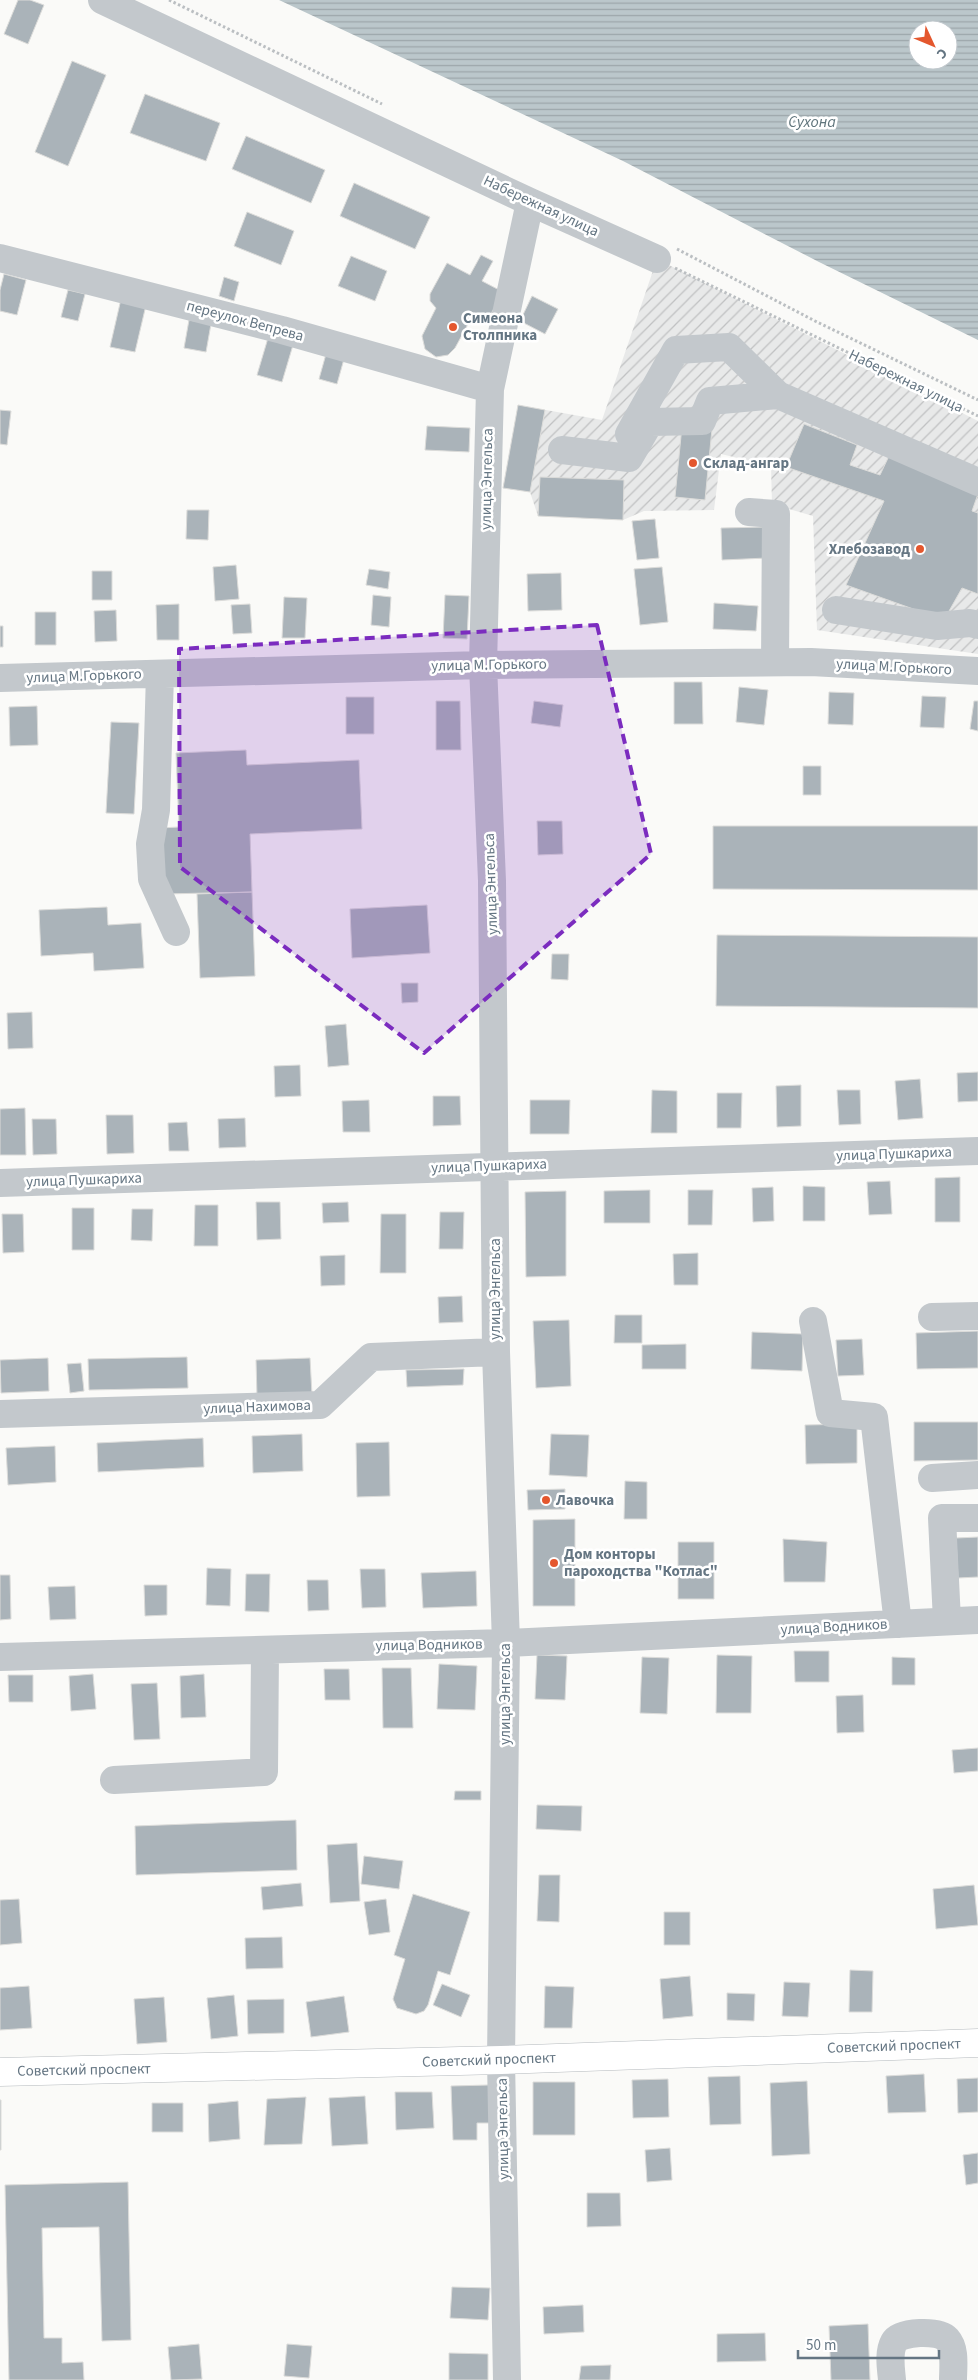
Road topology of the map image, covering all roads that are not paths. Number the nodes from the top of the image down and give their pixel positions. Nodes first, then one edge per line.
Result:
1 (102, 0) edge
2 (530, 202) junction
3 (0, 258) edge
4 (657, 259) road end
5 (490, 389) junction
6 (778, 395) junction
7 (562, 450) dead end
8 (616, 457) junction
9 (978, 482) edge
10 (749, 512) dead end
11 (836, 610) dead end
12 (978, 625) edge
13 (775, 662) junction
14 (482, 665) junction
15 (978, 671) edge
16 (160, 674) junction
17 (0, 678) edge
18 (176, 932) dead end
19 (978, 1151) edge
20 (495, 1166) junction
21 (0, 1183) edge
22 (978, 1316) edge
23 (932, 1317) dead end
24 (813, 1321) dead end
25 (496, 1352) junction
26 (0, 1414) edge
27 (978, 1475) edge
28 (932, 1478) dead end
29 (978, 1518) edge
30 (978, 1620) edge
31 (947, 1621) junction
32 (898, 1624) junction
33 (506, 1644) junction
34 (264, 1650) junction
35 (0, 1657) edge
36 (114, 1780) dead end
37 (978, 2043) edge
38 (501, 2060) junction
39 (0, 2072) edge
40 (507, 2380) edge
41 (892, 2380) edge
42 (953, 2380) edge

1 - 2 street, Набережная улица
2 - 4 street, Набережная улица
2 - 5 street, улица Энгельса
3 - 5 street, переулок Вепрева
5 - 14 street, улица Энгельса
6 - 8 street
6 - 8 street
6 - 9 street
7 - 8 street
10 - 13 street
11 - 12 street
13 - 14 street, улица М.Горького
13 - 15 street, улица М.Горького
14 - 16 street, улица М.Горького
14 - 20 street, улица Энгельса
16 - 17 street, улица М.Горького
16 - 18 street
19 - 20 street, улица Пушкариха
20 - 21 street, улица Пушкариха
20 - 25 street, улица Энгельса
22 - 23 street
24 - 32 street
25 - 26 street, улица Нахимова
25 - 33 street, улица Энгельса
27 - 28 street
29 - 31 street
30 - 31 street, улица Водников
31 - 32 street, улица Водников
32 - 33 street, улица Водников
33 - 34 street, улица Водников
33 - 38 street, улица Энгельса
34 - 35 street, улица Водников
34 - 36 street
37 - 38 main road, Советский проспект
38 - 39 main road, Советский проспект
38 - 40 street, улица Энгельса
41 - 42 street

